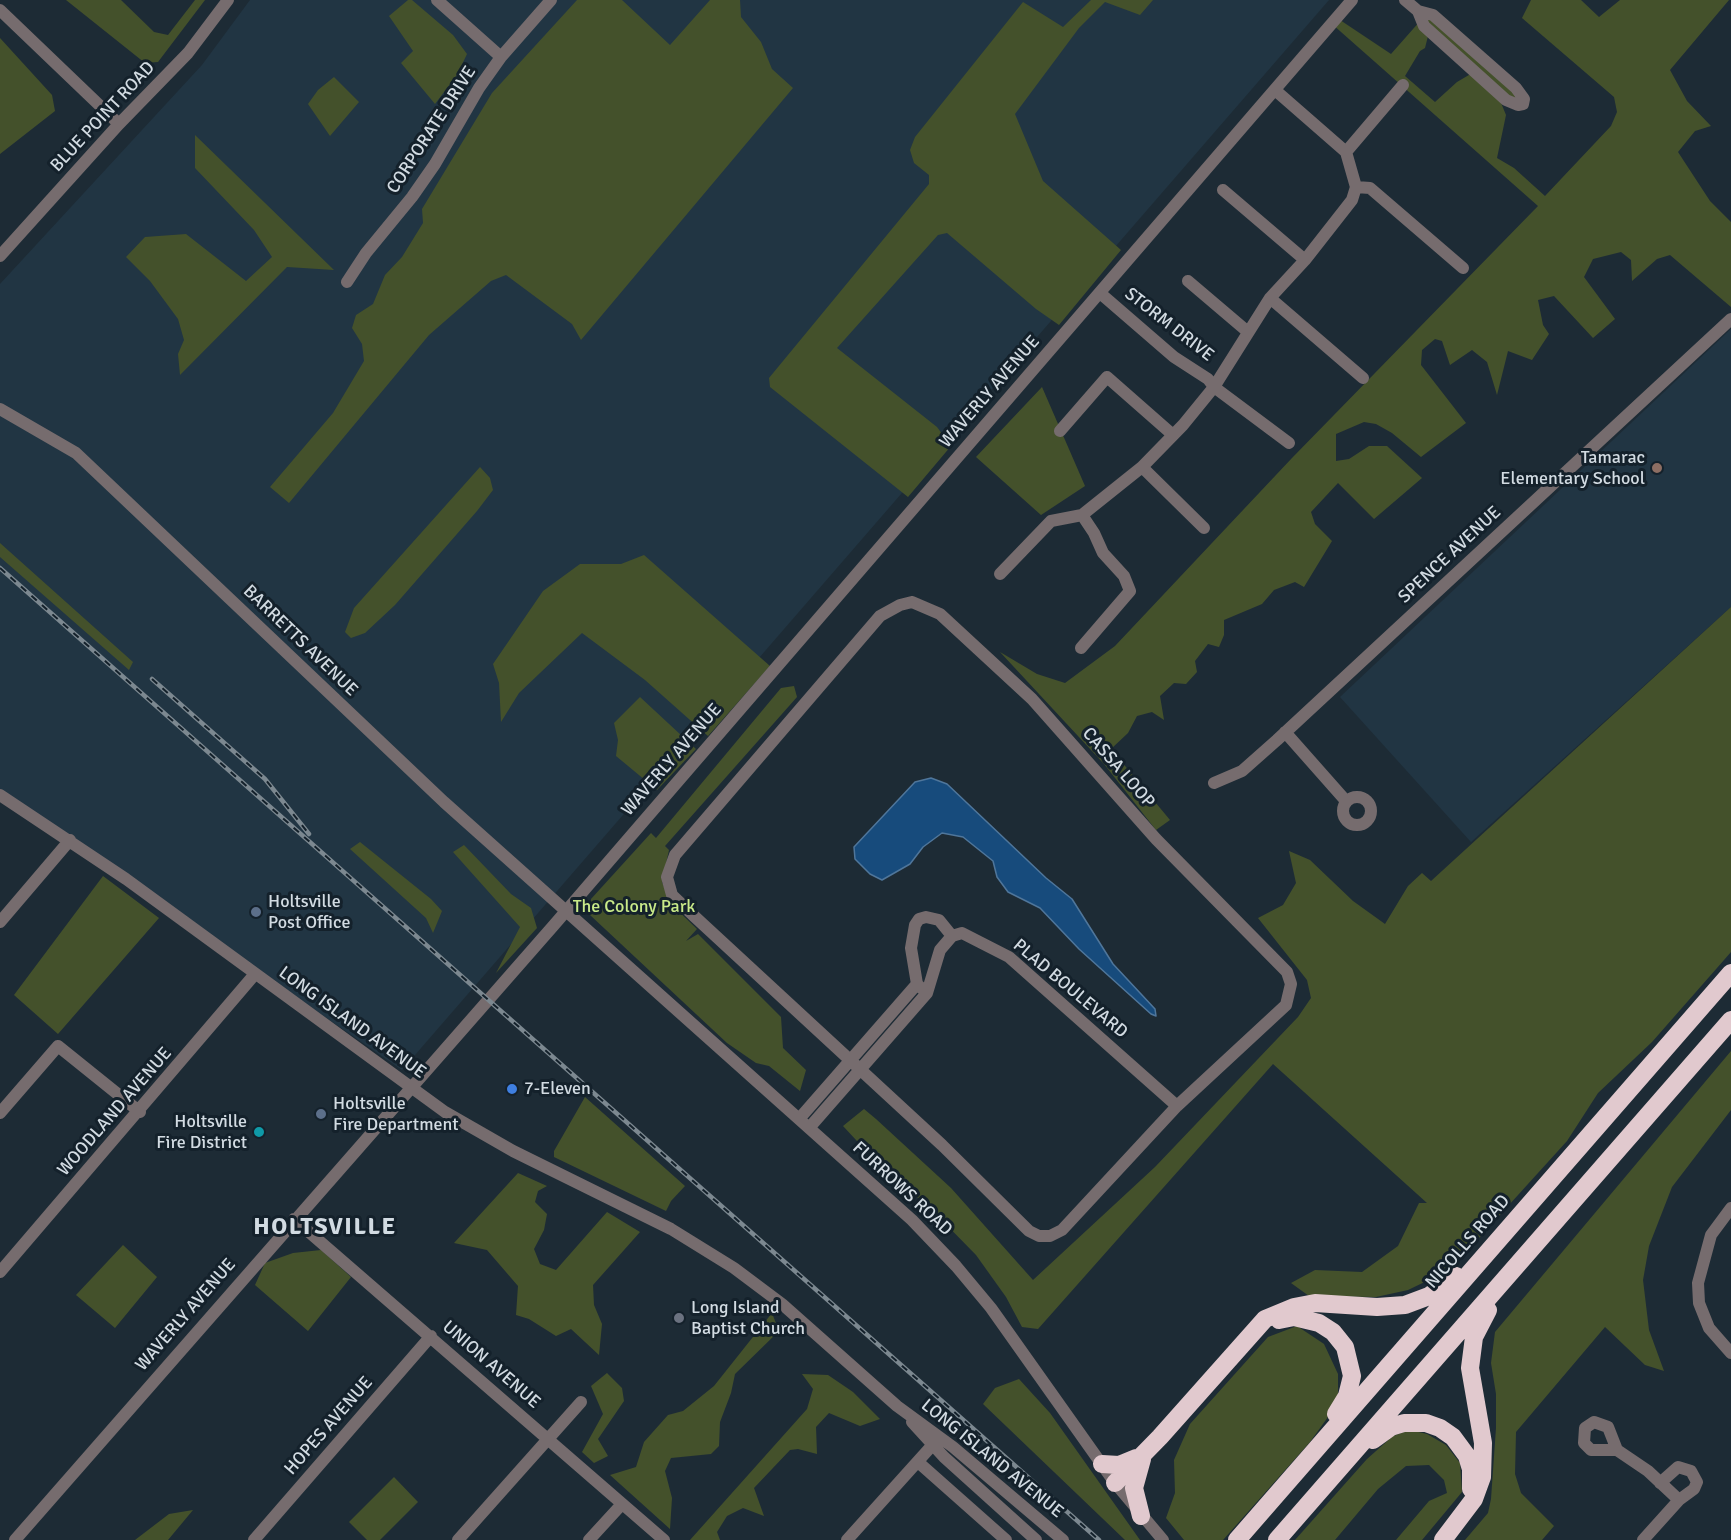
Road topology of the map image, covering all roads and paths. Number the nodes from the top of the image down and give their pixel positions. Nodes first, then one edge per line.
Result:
1 (228, 0) edge
2 (436, 0) edge
3 (551, 0) edge
4 (1352, 0) edge
5 (1405, 0) edge
6 (0, 10) edge
7 (1418, 11) junction
8 (501, 57) junction
9 (1403, 85) dead end
10 (1275, 90) junction
11 (119, 124) junction
12 (1346, 152) junction
13 (1356, 187) junction
14 (1223, 190) dead end
15 (0, 256) edge
16 (1305, 260) junction
17 (1463, 268) dead end
18 (1188, 281) dead end
19 (347, 282) dead end
20 (1100, 293) junction
21 (1270, 297) junction
22 (1731, 319) edge
23 (1248, 332) junction
24 (1363, 378) dead end
25 (1214, 387) junction
26 (0, 409) edge
27 (1060, 431) dead end
28 (1173, 435) junction
29 (1289, 442) dead end
30 (1142, 466) junction
31 (1082, 515) junction
32 (1204, 528) dead end
33 (1000, 574) dead end
34 (1081, 648) dead end
35 (1285, 732) junction
36 (1214, 783) dead end
37 (0, 795) edge
38 (1346, 801) dead end
39 (70, 840) junction
40 (565, 912) junction
41 (0, 922) edge
42 (952, 936) junction
43 (1731, 973) edge
44 (255, 974) junction
45 (922, 988) junction
46 (1731, 1020) edge
47 (850, 1061) junction
48 (860, 1070) junction
49 (409, 1088) junction
50 (1177, 1106) junction
51 (140, 1112) junction
52 (0, 1113) edge
53 (799, 1119) junction
54 (809, 1128) junction
55 (1731, 1208) edge
56 (294, 1219) junction
57 (1514, 1222) junction
58 (1546, 1232) junction
59 (0, 1272) edge
60 (1251, 1335) junction
61 (431, 1336) junction
62 (1731, 1353) edge
63 (581, 1402) dead end
64 (548, 1440) junction
65 (936, 1441) junction
66 (1617, 1450) dead end
67 (1144, 1455) junction
68 (1306, 1461) junction
69 (918, 1462) junction
70 (1102, 1464) junction
71 (1327, 1482) junction
72 (1115, 1483) junction
73 (1660, 1483) junction
74 (1679, 1500) junction
75 (622, 1504) junction
76 (1465, 1512) junction
77 (1141, 1516) junction
78 (851, 1539) edge
79 (15, 1540) edge
80 (254, 1540) edge
81 (458, 1540) edge
82 (589, 1540) edge
83 (664, 1540) edge
84 (1006, 1540) edge
85 (1036, 1540) edge
86 (1063, 1540) edge
87 (1163, 1540) edge
88 (1237, 1540) edge
89 (1277, 1540) edge
90 (1443, 1540) edge
91 (1643, 1540) edge

1 - 11 street, BLUE POINT ROAD
2 - 8 street
3 - 8 street, CORPORATE DRIVE
4 - 10 street, WAVERLY AVENUE
5 - 7 street
6 - 11 street
7 - 7 street
8 - 19 street, CORPORATE DRIVE
9 - 12 street
10 - 12 street
10 - 20 street, WAVERLY AVENUE
11 - 15 street, BLUE POINT ROAD
12 - 13 street
13 - 16 street, STORM DRIVE
13 - 17 street
14 - 16 street
16 - 21 street, STORM DRIVE
18 - 23 street
20 - 25 street, STORM DRIVE
20 - 40 street, WAVERLY AVENUE
21 - 23 street, STORM DRIVE
21 - 24 street
22 - 35 street, SPENCE AVENUE
23 - 25 street, STORM DRIVE
25 - 28 street, STORM DRIVE
25 - 29 street, STORM DRIVE
26 - 40 street, BARRETTS AVENUE
27 - 28 street
28 - 30 street, STORM DRIVE
30 - 31 street, STORM DRIVE
30 - 32 street
31 - 33 street, STORM DRIVE
31 - 34 street
35 - 36 street, SPENCE AVENUE
35 - 38 street
37 - 39 street, LONG ISLAND AVENUE
39 - 41 street
39 - 44 street, LONG ISLAND AVENUE
40 - 49 street, WAVERLY AVENUE
40 - 53 street, FURROWS ROAD
42 - 45 street
42 - 45 street
42 - 50 street, PLAD BOULEVARD
43 - 57 highway, NICOLLS ROAD
44 - 49 street, LONG ISLAND AVENUE
44 - 51 street, WOODLAND AVENUE
45 - 47 street
45 - 48 street
46 - 58 highway
47 - 48 street, CASSA LOOP
47 - 50 street, CASSA LOOP
47 - 53 street
48 - 50 street, CASSA LOOP
48 - 54 street
49 - 56 street, WAVERLY AVENUE
49 - 65 street, LONG ISLAND AVENUE
51 - 52 street
51 - 59 street, WOODLAND AVENUE
53 - 54 street, FURROWS ROAD
54 - 70 street, FURROWS ROAD
55 - 62 street
56 - 61 street, UNION AVENUE
56 - 79 street, WAVERLY AVENUE
57 - 60 highway
57 - 68 highway, NICOLLS ROAD
58 - 71 highway
58 - 76 highway
60 - 67 highway
60 - 68 highway
61 - 64 street, UNION AVENUE
61 - 80 street, HOPES AVENUE
63 - 64 street
64 - 75 street, UNION AVENUE
64 - 81 street
65 - 69 street
65 - 85 street, LONG ISLAND AVENUE
65 - 86 street, LONG ISLAND AVENUE
66 - 73 street
67 - 70 highway
67 - 72 highway
67 - 77 highway
68 - 88 highway, NICOLLS ROAD
69 - 78 street
69 - 84 street
70 - 72 street, FURROWS ROAD
71 - 76 highway
71 - 89 highway
72 - 77 street, FURROWS ROAD
73 - 74 street
73 - 74 street
74 - 91 street
75 - 82 street
75 - 83 street, UNION AVENUE
76 - 90 highway
77 - 87 street, FURROWS ROAD

